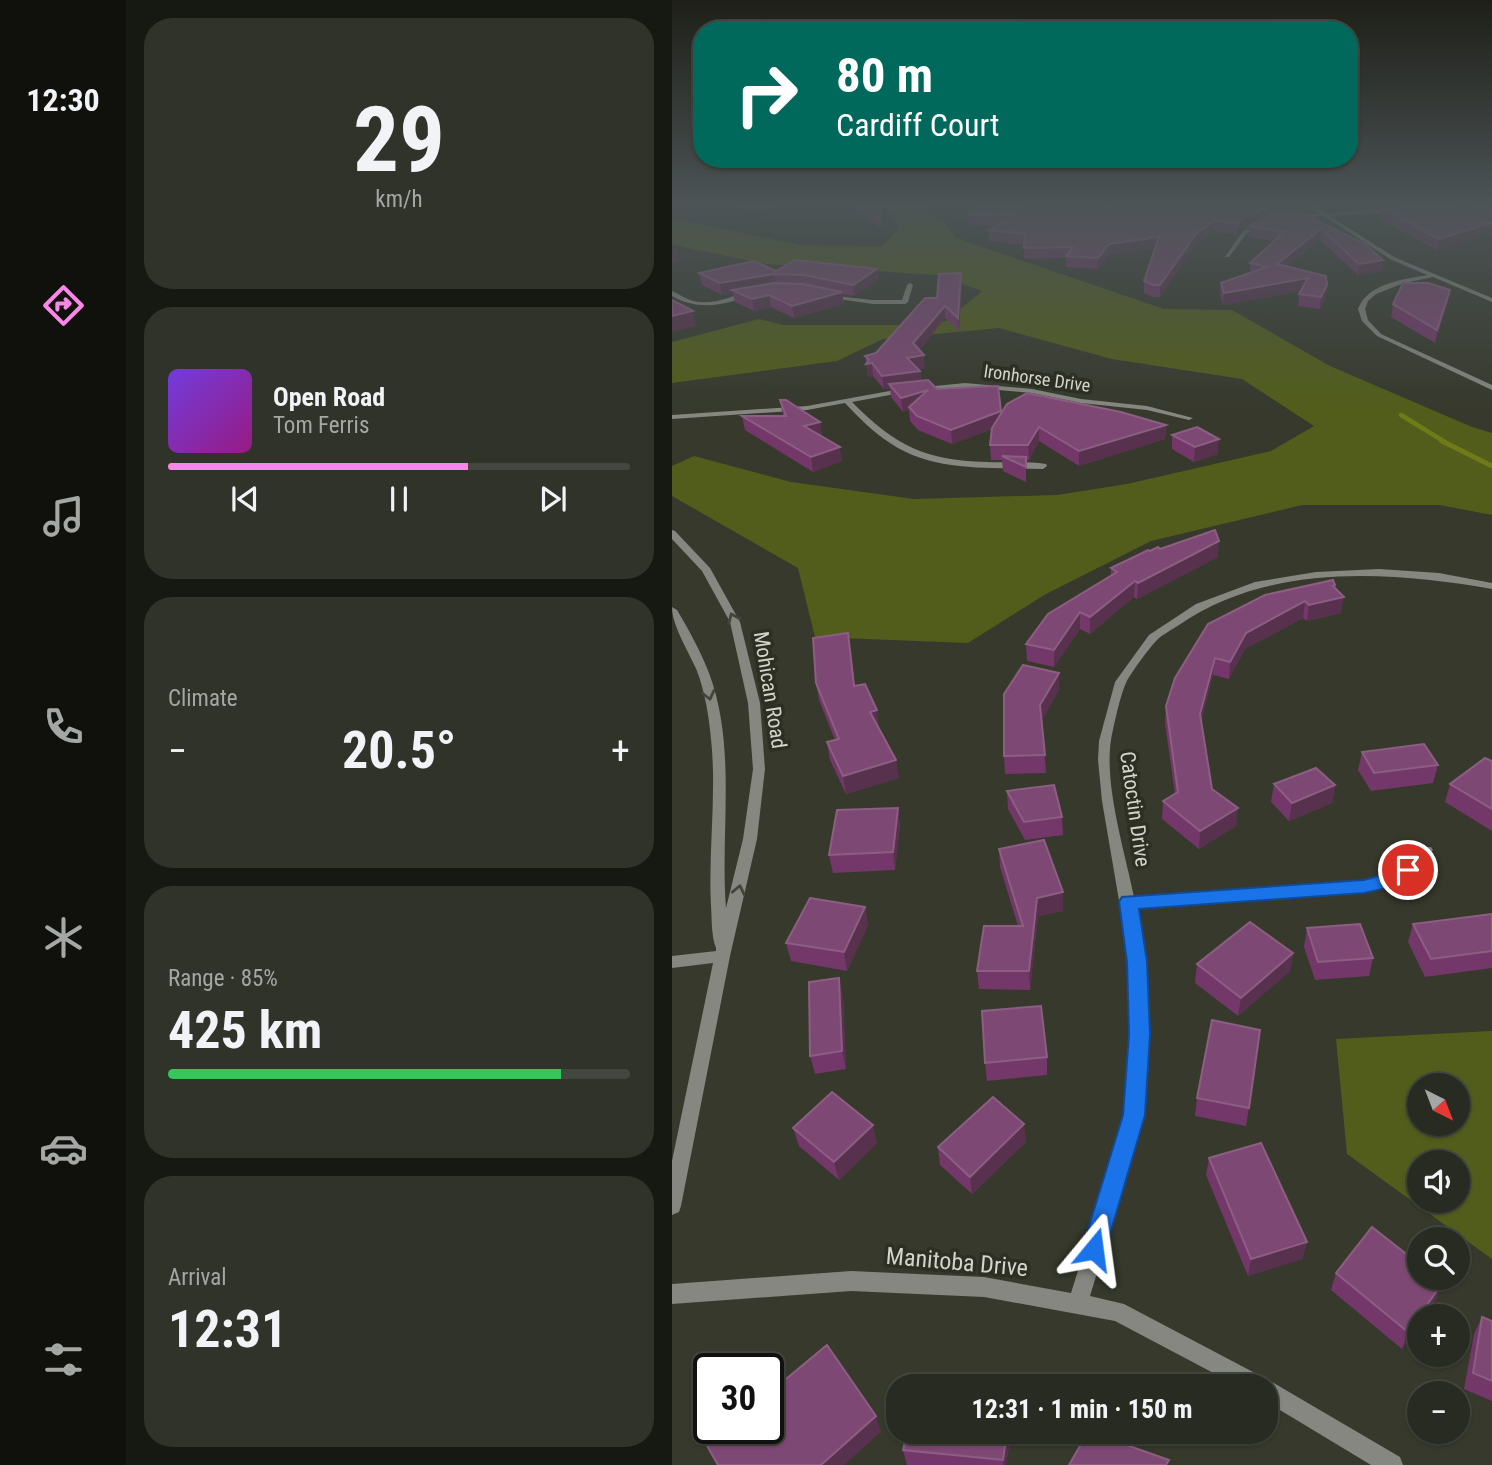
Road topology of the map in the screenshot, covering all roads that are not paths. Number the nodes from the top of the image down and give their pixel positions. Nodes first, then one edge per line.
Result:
1 (1423, 272) edge
2 (1431, 276) junction
3 (910, 285) dead end
4 (763, 291) edge
5 (672, 293) edge
6 (819, 295) edge
7 (1492, 300) edge
8 (1492, 388) edge
9 (847, 401) junction
10 (672, 417) edge
11 (1189, 418) dead end
12 (1042, 466) dead end
13 (672, 533) edge
14 (1492, 586) edge
15 (672, 610) edge
16 (1426, 850) dead end
17 (1128, 902) junction
18 (722, 956) junction
19 (672, 962) edge
20 (672, 1206) edge
21 (672, 1294) edge
22 (1078, 1302) junction
23 (1236, 1374) edge
24 (1278, 1398) edge
25 (1392, 1465) edge

1 - 2 street
2 - 7 street
2 - 8 street
3 - 6 street
4 - 5 street
9 - 10 street, Ironhorse Drive
9 - 11 street, Ironhorse Drive
9 - 12 street
18 -> 13 street, Mohican Road
14 - 17 street, Catoctin Drive
15 -> 18 street, Mohican Road
16 - 17 street
17 - 22 street, Catoctin Drive
18 - 19 street
18 - 20 street, Mohican Road
21 - 22 street, Manitoba Drive
22 - 23 street, Manitoba Drive
24 - 25 street

